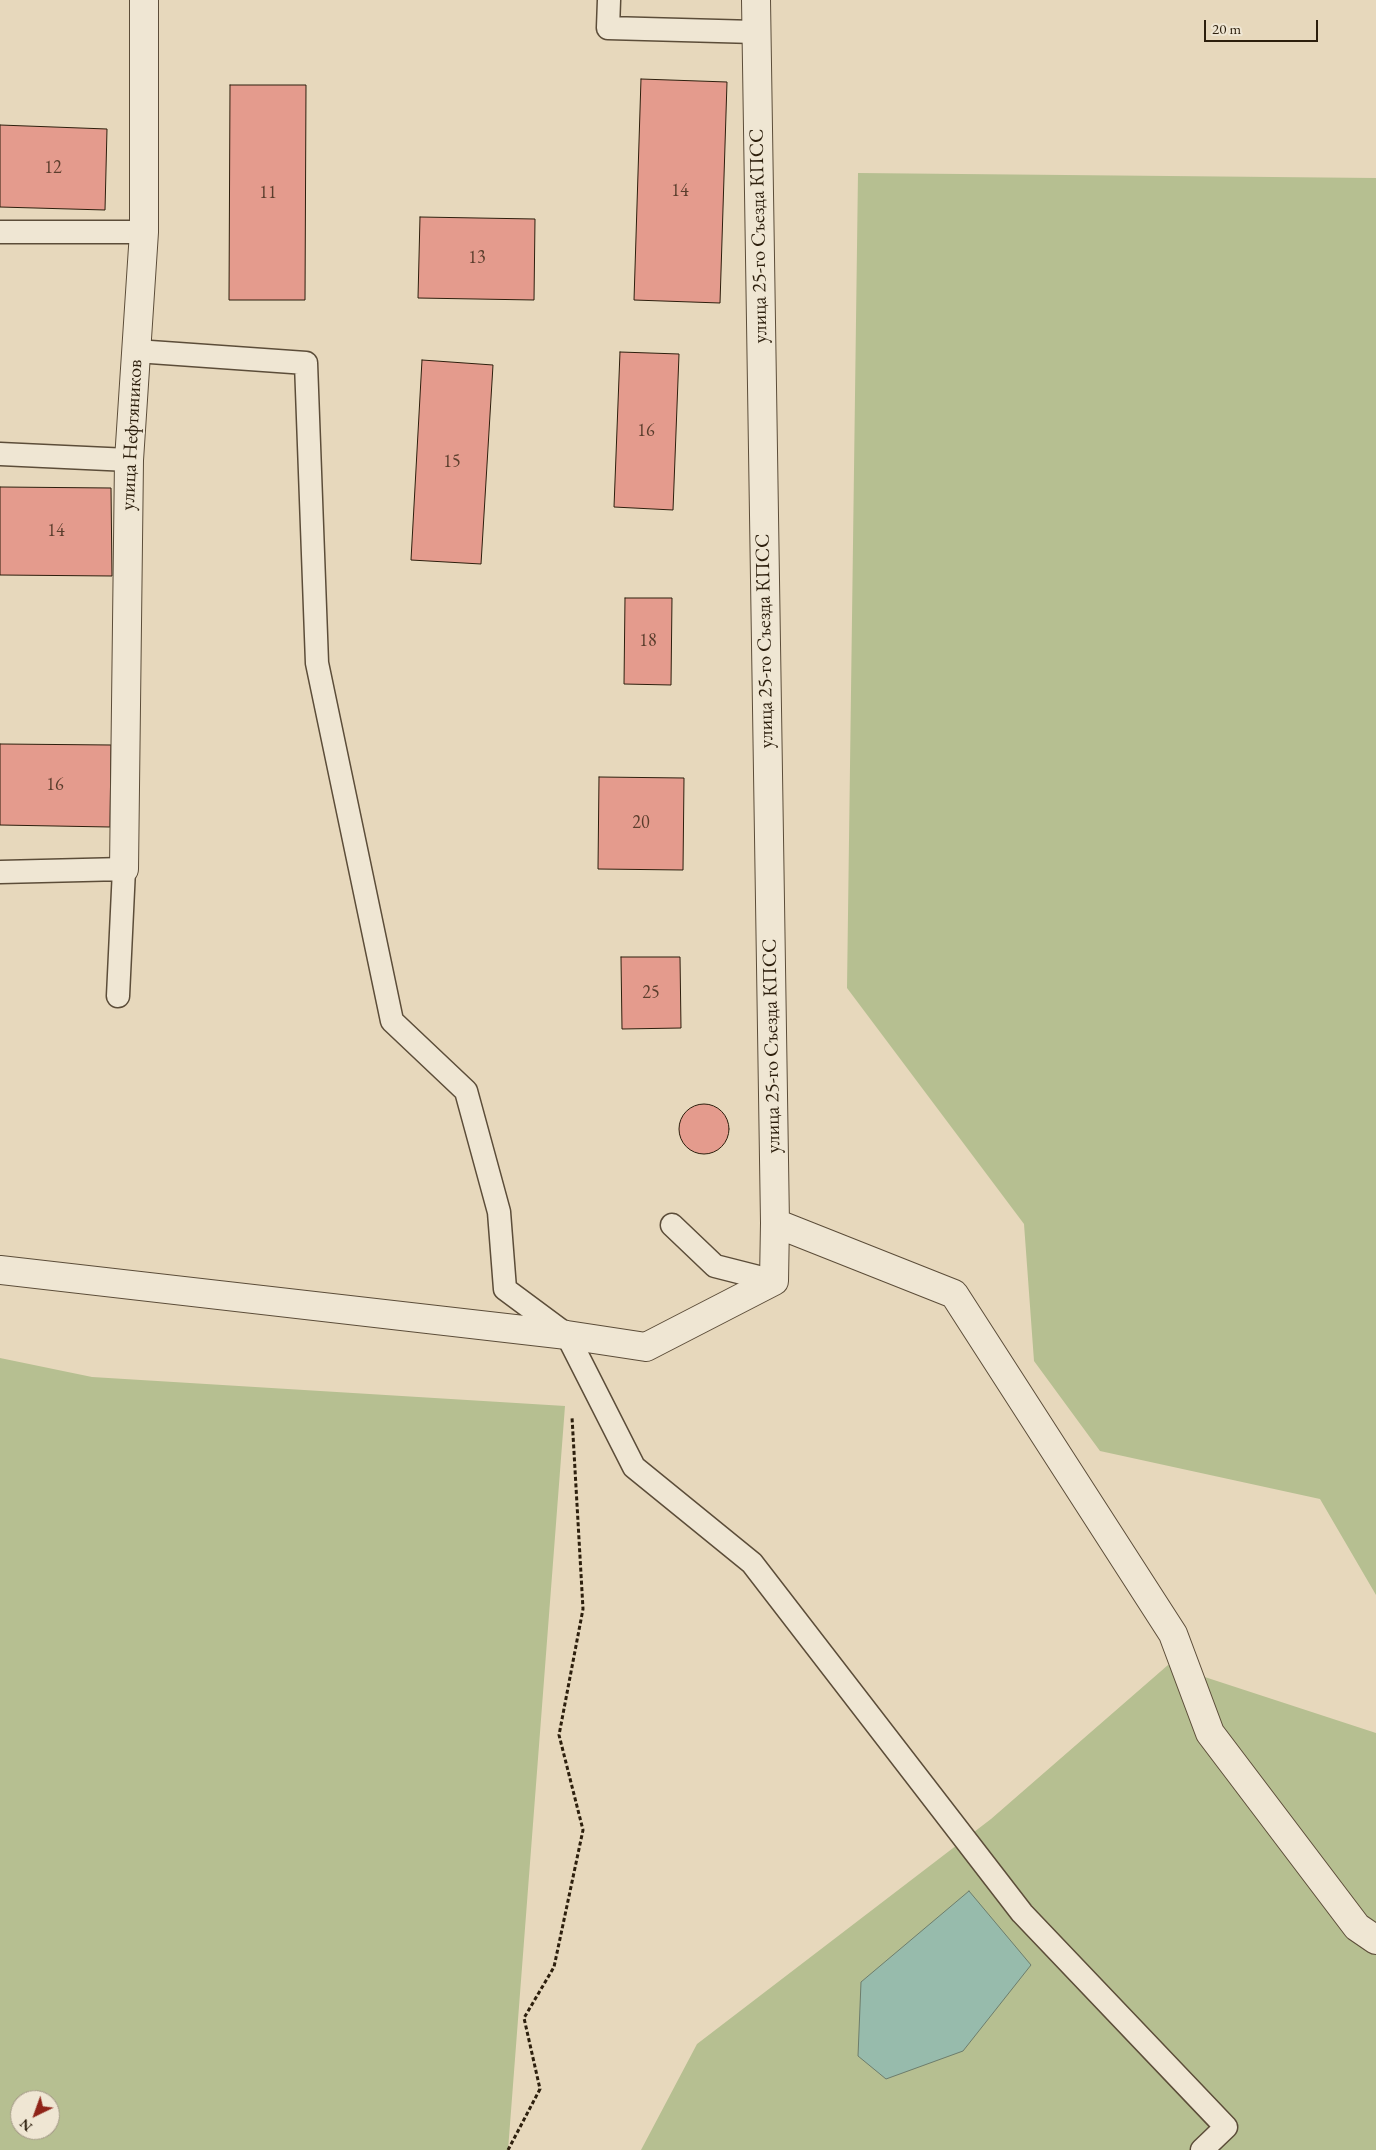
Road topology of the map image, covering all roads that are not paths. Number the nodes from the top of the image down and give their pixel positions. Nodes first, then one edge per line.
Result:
1 (144, 0) edge
2 (609, 0) edge
3 (756, 0) edge
4 (755, 32) junction
5 (0, 232) edge
6 (144, 232) junction
7 (136, 352) junction
8 (0, 454) edge
9 (129, 460) junction
10 (124, 869) junction
11 (0, 872) edge
12 (118, 996) dead end
13 (775, 1223) junction
14 (672, 1225) dead end
15 (0, 1270) edge
16 (774, 1281) junction
17 (567, 1335) junction
18 (1376, 1940) edge
19 (1202, 2150) edge

1 - 6 street, улица Нефтяников
2 - 4 lane
3 - 4 street, улица 25-го Съезда КПСС
4 - 13 street, улица 25-го Съезда КПСС
5 - 6 lane
6 - 7 street, улица Нефтяников
7 - 9 street, улица Нефтяников
7 - 17 lane
8 - 9 lane
9 - 10 street, улица Нефтяников
10 - 11 lane
10 - 12 lane
13 - 16 street, улица 25-го Съезда КПСС
13 - 18 street
14 - 16 lane
15 - 17 street
16 - 17 street
17 - 19 lane

